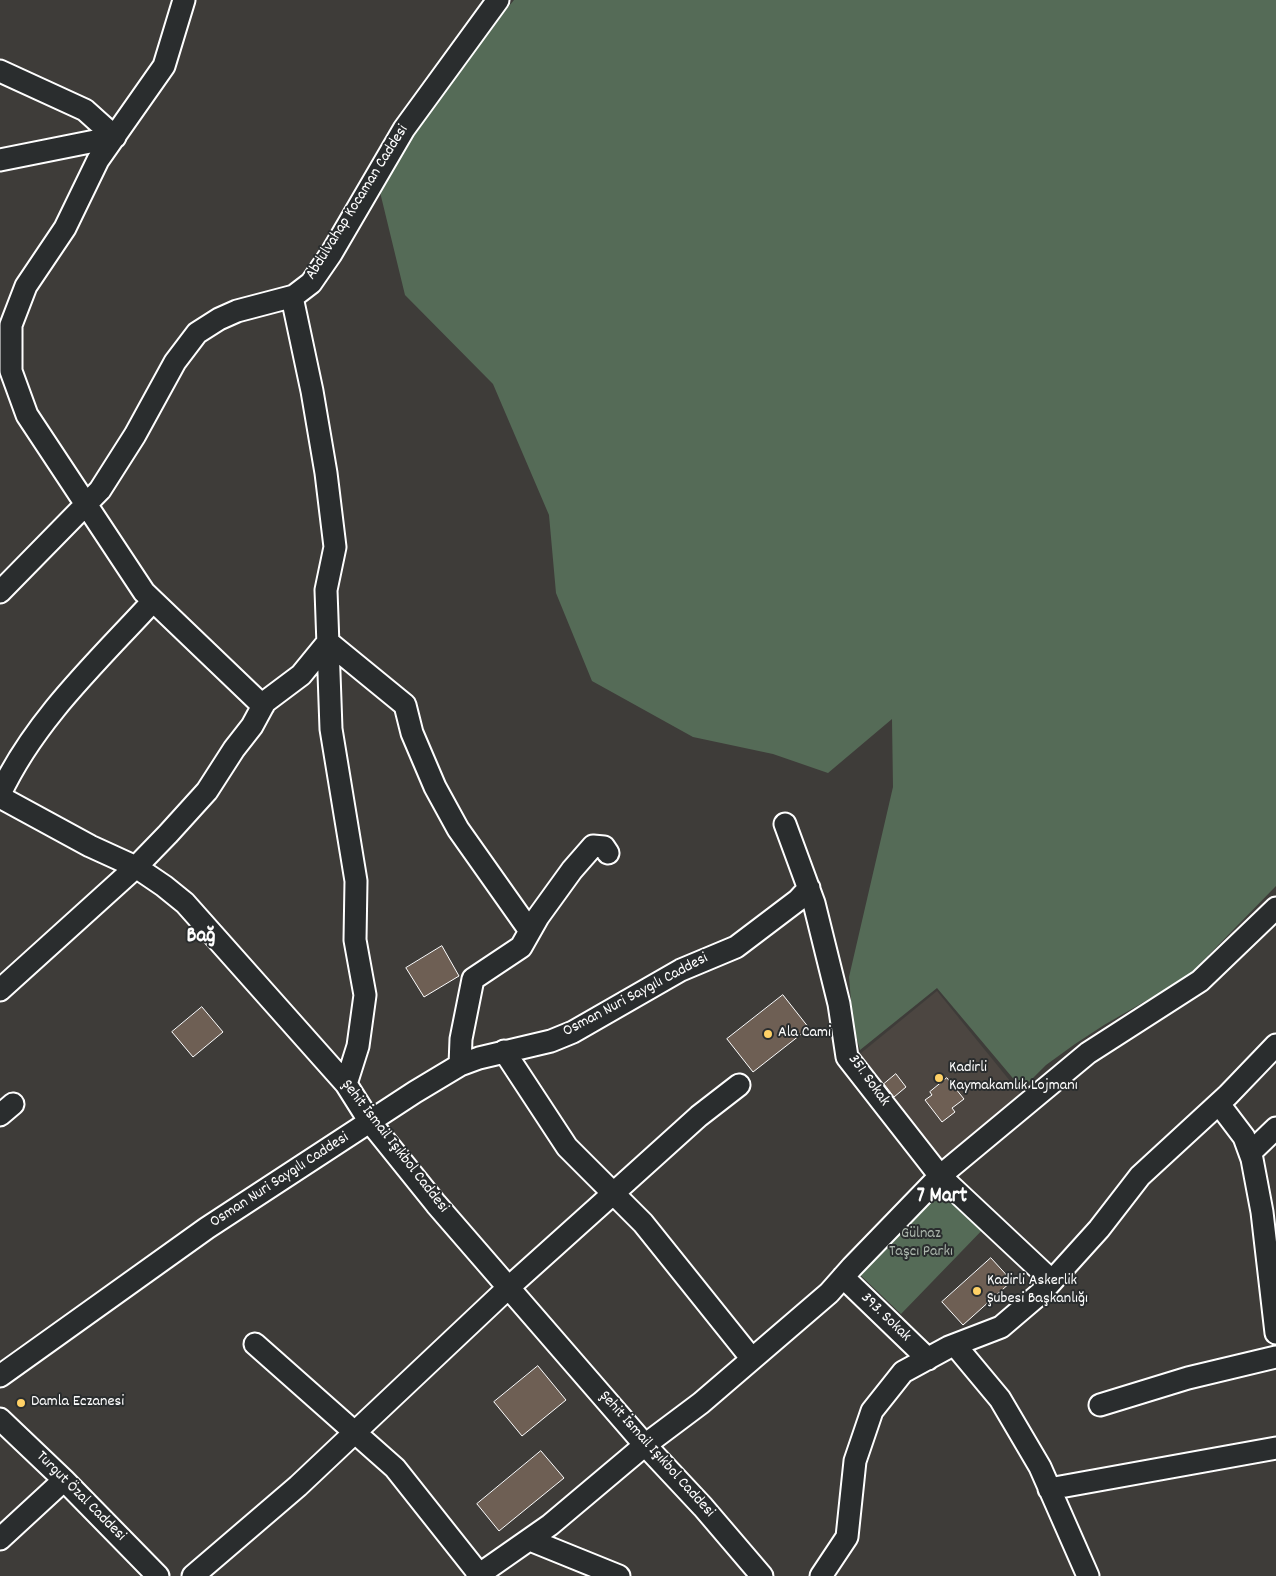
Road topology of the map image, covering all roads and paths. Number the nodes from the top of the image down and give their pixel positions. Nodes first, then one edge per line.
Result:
1 (184, 0) edge
2 (492, 2) edge
3 (0, 71) edge
4 (115, 137) junction
5 (0, 160) edge
6 (292, 296) junction
7 (86, 506) junction
8 (0, 592) edge
9 (153, 601) junction
10 (328, 642) junction
11 (263, 706) junction
12 (0, 795) edge
13 (785, 824) dead end
14 (608, 853) dead end
15 (136, 867) junction
16 (809, 888) junction
17 (1276, 908) edge
18 (530, 931) junction
19 (0, 990) edge
20 (1276, 1045) edge
21 (504, 1051) junction
22 (460, 1065) junction
23 (346, 1084) junction
24 (739, 1085) dead end
25 (1219, 1104) junction
26 (370, 1122) junction
27 (1276, 1128) edge
28 (1250, 1153) junction
29 (940, 1176) junction
30 (613, 1193) junction
31 (843, 1277) junction
32 (1052, 1281) junction
33 (508, 1288) junction
34 (1276, 1333) edge
35 (255, 1344) dead end
36 (955, 1345) junction
37 (1276, 1356) edge
38 (752, 1359) junction
39 (928, 1359) junction
40 (0, 1376) edge
41 (1100, 1405) dead end
42 (0, 1419) edge
43 (356, 1432) junction
44 (645, 1445) junction
45 (1276, 1448) edge
46 (64, 1480) junction
47 (1049, 1489) junction
48 (0, 1539) edge
49 (530, 1540) junction
50 (478, 1575) edge
51 (158, 1576) edge
52 (193, 1576) edge
53 (618, 1576) edge
54 (762, 1576) edge
55 (821, 1576) edge
56 (1088, 1576) edge

1 - 4 street
2 - 6 street, Abdulvahap Kocaman Caddesi
3 - 4 street
4 - 5 street
4 - 7 street
6 - 7 street, Abdulvahap Kocaman Caddesi
6 - 10 street
7 - 8 street, Abdulvahap Kocaman Caddesi
7 - 9 street
9 - 11 street
9 - 12 street
10 - 11 street
10 - 18 street
10 - 23 street
11 - 15 street
12 - 15 street, Şehit İsmail Işıkbol Caddesi
13 - 16 street, 351. Sokak
14 - 18 street
15 - 19 street
15 - 23 street, Şehit İsmail Işıkbol Caddesi
16 - 21 street, Osman Nuri Saygılı Caddesi
16 - 29 street, 351. Sokak
17 - 29 street
18 - 22 street
20 - 25 street
21 - 22 street, Osman Nuri Saygılı Caddesi
21 - 30 street
22 - 26 street, Osman Nuri Saygılı Caddesi
23 - 26 street, Şehit İsmail Işıkbol Caddesi
24 - 30 street
25 - 28 street
25 - 32 street
26 - 33 street, Şehit İsmail Işıkbol Caddesi
26 - 40 street, Osman Nuri Saygılı Caddesi
27 - 28 street
28 - 34 street
29 - 31 street
29 - 32 street, 351. Sokak
30 - 33 street
30 - 38 street
31 - 38 street
31 - 39 street, 393. Sokak
32 - 36 street
33 - 43 street
33 - 44 street, Şehit İsmail Işıkbol Caddesi
35 - 43 street
36 - 39 street
36 - 47 street
37 - 41 street
38 - 44 street
39 - 55 street
42 - 46 street, Turgut Özal Caddesi
43 - 50 street
43 - 52 street
44 - 49 street
44 - 54 street, Şehit İsmail Işıkbol Caddesi
45 - 47 street
46 - 48 street
46 - 51 street, Turgut Özal Caddesi
47 - 56 street
49 - 50 street
49 - 53 street

